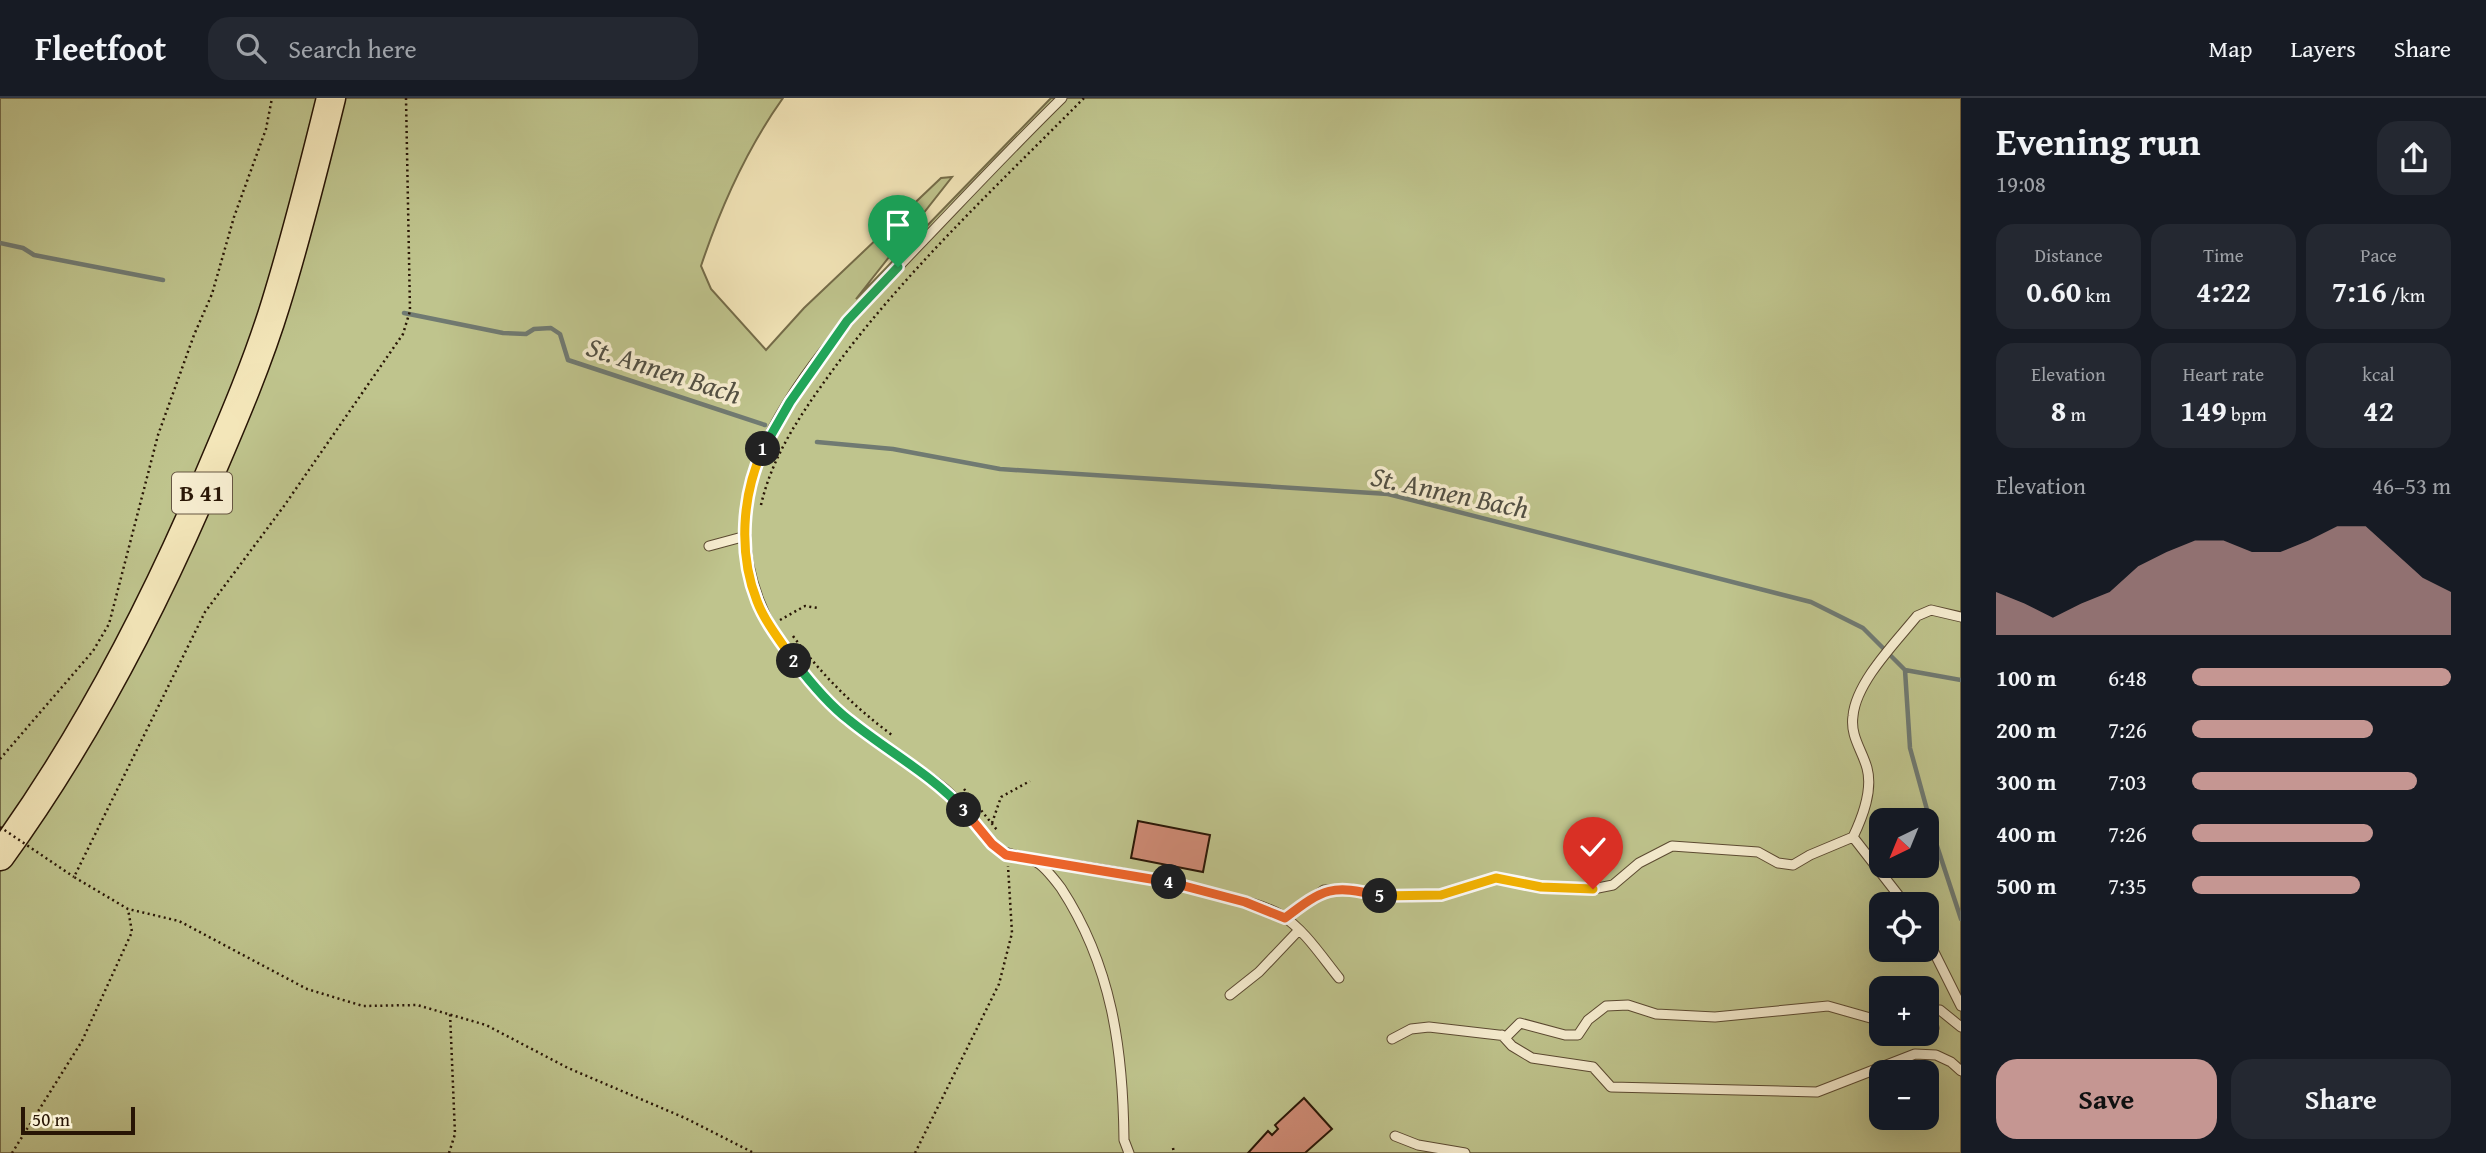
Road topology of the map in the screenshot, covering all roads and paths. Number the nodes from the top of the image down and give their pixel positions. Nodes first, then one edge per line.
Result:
1 (272, 98) edge
2 (331, 98) edge
3 (405, 98) edge
4 (1062, 98) edge
5 (1084, 98) edge
6 (761, 506) dead end
7 (746, 536) junction
8 (709, 546) dead end
9 (818, 608) dead end
10 (1961, 617) edge
11 (785, 625) dead end
12 (788, 631) dead end
13 (896, 738) dead end
14 (0, 759) edge
15 (1030, 781) dead end
16 (958, 785) dead end
17 (992, 823) junction
18 (0, 827) edge
19 (1853, 837) junction
20 (1006, 855) junction
21 (0, 856) edge
22 (1037, 861) junction
23 (74, 877) junction
24 (1896, 892) edge
25 (128, 909) junction
26 (1285, 918) junction
27 (1298, 930) junction
28 (1939, 962) edge
29 (1339, 978) dead end
30 (1230, 995) dead end
31 (1961, 1006) edge
32 (1939, 1010) edge
33 (450, 1013) junction
34 (1869, 1018) edge
35 (1961, 1027) edge
36 (1502, 1035) junction
37 (1392, 1039) dead end
38 (1961, 1071) edge
39 (1395, 1136) dead end
40 (12, 1153) edge
41 (449, 1153) edge
42 (754, 1153) edge
43 (915, 1153) edge
44 (1129, 1153) edge
45 (1465, 1153) edge

1 - 14 path
2 - 21 highway, B 41
3 - 23 path
4 - 7 lane
5 - 6 path
7 - 8 lane
7 - 20 lane
9 - 11 path
10 - 19 lane
12 - 13 path
15 - 17 path
16 - 17 path
17 - 20 path
18 - 23 path, bridge
19 - 24 lane
19 - 26 lane
20 - 22 lane
20 - 43 path
22 - 26 lane
22 - 44 lane
23 - 25 path
25 - 33 path
25 - 40 path
26 - 27 lane
27 - 29 lane
27 - 30 lane
28 - 31 lane
32 - 35 lane
33 - 41 path
33 - 42 path
34 - 36 lane
36 - 37 lane
36 - 38 lane
39 - 45 lane

